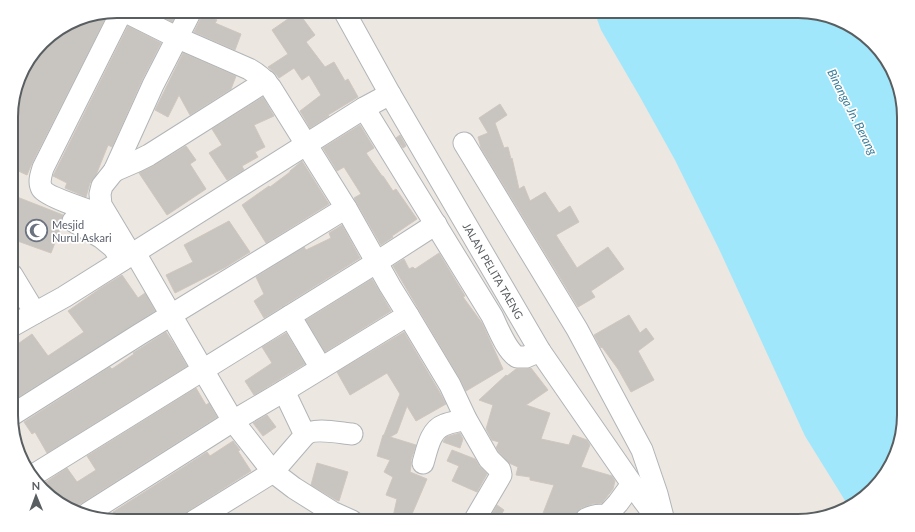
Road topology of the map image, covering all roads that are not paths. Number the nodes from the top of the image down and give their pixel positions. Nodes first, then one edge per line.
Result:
1 (119, 18) edge
2 (137, 18) edge
3 (188, 18) edge
4 (348, 18) edge
5 (178, 38) junction
6 (266, 81) junction
7 (390, 94) junction
8 (364, 108) junction
9 (464, 143) dead end
10 (306, 145) junction
11 (114, 171) junction
12 (346, 208) junction
13 (108, 217) junction
14 (73, 221) dead end
15 (436, 224) junction
16 (129, 256) junction
17 (377, 262) junction
18 (18, 285) edge
19 (35, 313) junction
20 (170, 315) junction
21 (408, 315) junction
22 (290, 316) junction
23 (18, 323) edge
24 (540, 351) junction
25 (321, 368) junction
26 (203, 370) junction
27 (284, 391) junction
28 (18, 410) edge
29 (466, 419) junction
30 (233, 421) junction
31 (352, 434) dead end
32 (305, 435) junction
33 (424, 463) dead end
34 (273, 472) junction
35 (37, 473) edge
36 (632, 484) junction
37 (91, 511) edge
38 (205, 514) edge
39 (336, 514) edge
40 (478, 514) edge
41 (608, 514) edge
42 (654, 514) edge
43 (662, 514) edge

1 - 13 street
2 - 5 street
3 - 5 street
4 - 7 street, JALAN PELITA TAENG
5 - 6 street
5 - 11 street
6 - 10 street
6 - 11 street
7 - 8 street
7 - 24 street, JALAN PELITA TAENG
8 - 10 street
8 - 15 street
9 - 43 street
10 - 12 street
10 - 16 street
11 - 13 street
12 - 17 street
12 - 20 street
13 - 16 street
14 - 16 street
15 - 17 street
15 - 24 street
16 - 19 street
16 - 20 street
17 - 21 street
17 - 22 street
18 - 19 street
19 - 23 street
20 - 26 street
20 - 28 street
21 - 25 street
21 - 29 street
22 - 25 street
22 - 26 street
24 - 36 street, JALAN PELITA TAENG
25 - 27 street
26 - 30 street
26 - 35 street
27 - 30 street
27 - 32 street
29 - 33 street
29 - 40 street
30 - 34 street
30 - 37 street
31 - 32 street
32 - 34 street
34 - 38 street
34 - 39 street
36 - 41 street
36 - 42 street, JALAN PELITA TAENG

